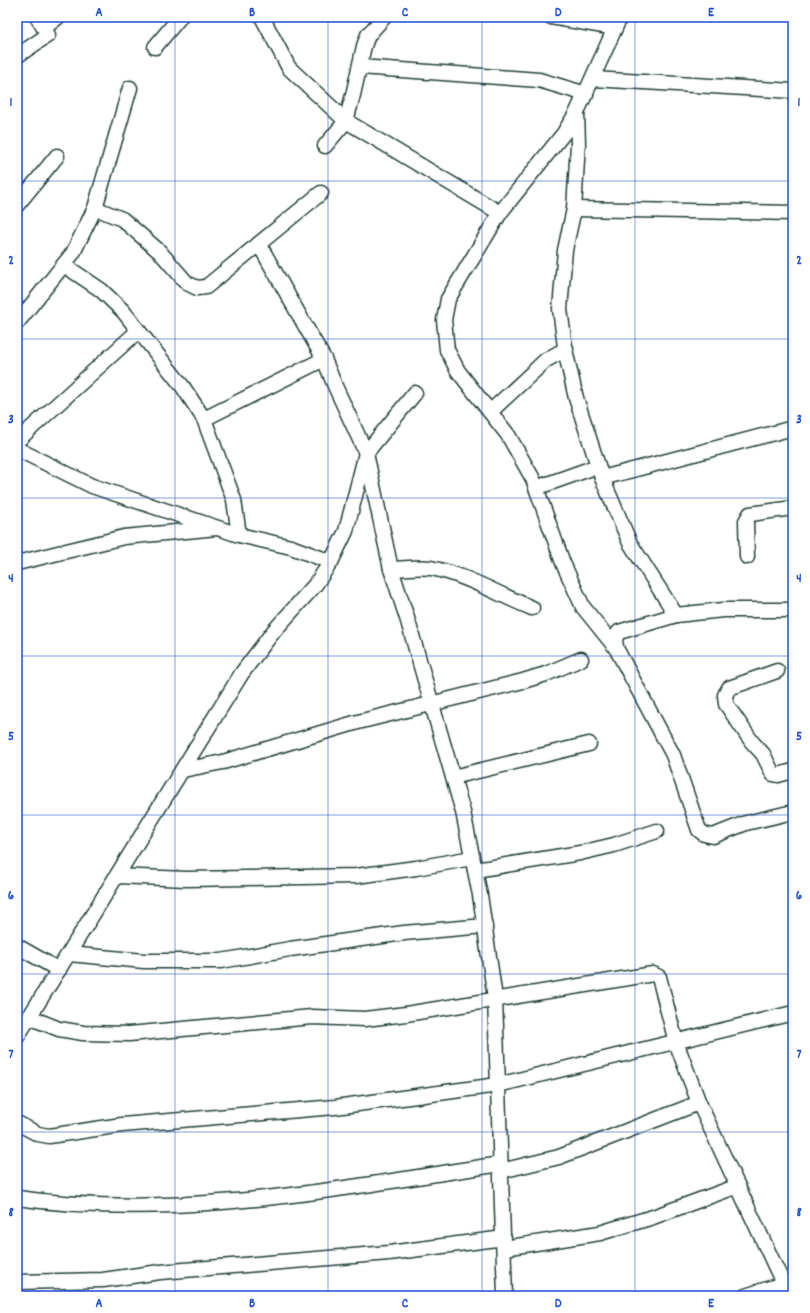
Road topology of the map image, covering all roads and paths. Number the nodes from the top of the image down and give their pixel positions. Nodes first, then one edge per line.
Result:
1 (58, 17) edge
2 (180, 17) edge
3 (262, 17) edge
4 (384, 17) edge
5 (551, 17) edge
6 (41, 23) edge
7 (618, 23) edge
8 (155, 47) dead end
9 (17, 56) edge
10 (360, 67) junction
11 (593, 79) junction
12 (130, 88) dead end
13 (793, 91) edge
14 (586, 94) junction
15 (577, 112) junction
16 (346, 121) junction
17 (325, 146) dead end
18 (57, 156) dead end
19 (321, 193) dead end
20 (17, 205) edge
21 (95, 208) junction
22 (574, 209) junction
23 (500, 213) junction
24 (793, 213) edge
25 (260, 244) junction
26 (64, 265) junction
27 (17, 323) edge
28 (138, 331) junction
29 (566, 350) junction
30 (324, 359) junction
31 (416, 393) dead end
32 (490, 412) junction
33 (204, 419) junction
34 (793, 428) edge
35 (17, 441) edge
36 (17, 449) edge
37 (366, 453) junction
38 (600, 472) junction
39 (536, 488) junction
40 (793, 508) edge
41 (221, 528) junction
42 (239, 535) junction
43 (747, 557) dead end
44 (331, 562) junction
45 (17, 563) edge
46 (391, 569) junction
47 (532, 608) dead end
48 (793, 610) edge
49 (676, 615) junction
50 (616, 648) junction
51 (581, 659) dead end
52 (777, 671) dead end
53 (431, 704) junction
54 (589, 744) dead end
55 (183, 770) junction
56 (793, 771) edge
57 (453, 777) junction
58 (793, 812) edge
59 (657, 831) dead end
60 (474, 864) junction
61 (117, 876) junction
62 (485, 926) junction
63 (17, 946) edge
64 (69, 954) junction
65 (59, 970) junction
66 (495, 998) junction
67 (793, 1013) edge
68 (29, 1017) junction
69 (17, 1036) edge
70 (676, 1042) junction
71 (498, 1085) junction
72 (699, 1103) junction
73 (17, 1123) edge
74 (501, 1168) junction
75 (738, 1186) junction
76 (17, 1198) edge
77 (504, 1243) junction
78 (17, 1282) edge
79 (786, 1290) edge
80 (505, 1296) edge
81 (745, 1296) edge

1 - 6 street
2 - 8 street
3 - 16 street
4 - 10 street
5 - 7 street
6 - 9 street
7 - 11 street
10 - 14 street
10 - 16 street
11 - 13 street
11 - 14 street
12 - 21 street
14 - 15 street
15 - 22 street
15 - 23 street
16 - 17 street
16 - 23 street
18 - 20 street
19 - 25 street
21 - 25 street
21 - 26 street
22 - 24 street
22 - 29 street
23 - 32 street
25 - 30 street
26 - 27 street
26 - 28 street
28 - 33 street
28 - 35 street
29 - 32 street
29 - 38 street
30 - 33 street
30 - 37 street
31 - 37 street
32 - 39 street
33 - 42 street
34 - 38 street
36 - 41 street
37 - 44 street
37 - 46 street
38 - 39 street
38 - 49 street
39 - 50 street
40 - 43 street
41 - 42 street
41 - 45 street
42 - 44 street
44 - 55 street
46 - 47 street
46 - 53 street
48 - 49 street
49 - 50 street
50 - 58 street
51 - 53 street
52 - 56 street
53 - 55 street
53 - 57 street
54 - 57 street
55 - 61 street
57 - 60 street
59 - 60 street
60 - 61 street
60 - 62 street
61 - 64 street
62 - 64 street
62 - 66 street
63 - 65 street
64 - 65 street
65 - 68 street
66 - 68 street
66 - 70 street
66 - 71 street
67 - 70 street
68 - 69 street
70 - 71 street
70 - 72 street
71 - 73 street
71 - 74 street
72 - 74 street
72 - 75 street
74 - 76 street
74 - 77 street
75 - 77 street
75 - 79 street
77 - 78 street
77 - 80 street
79 - 81 street

